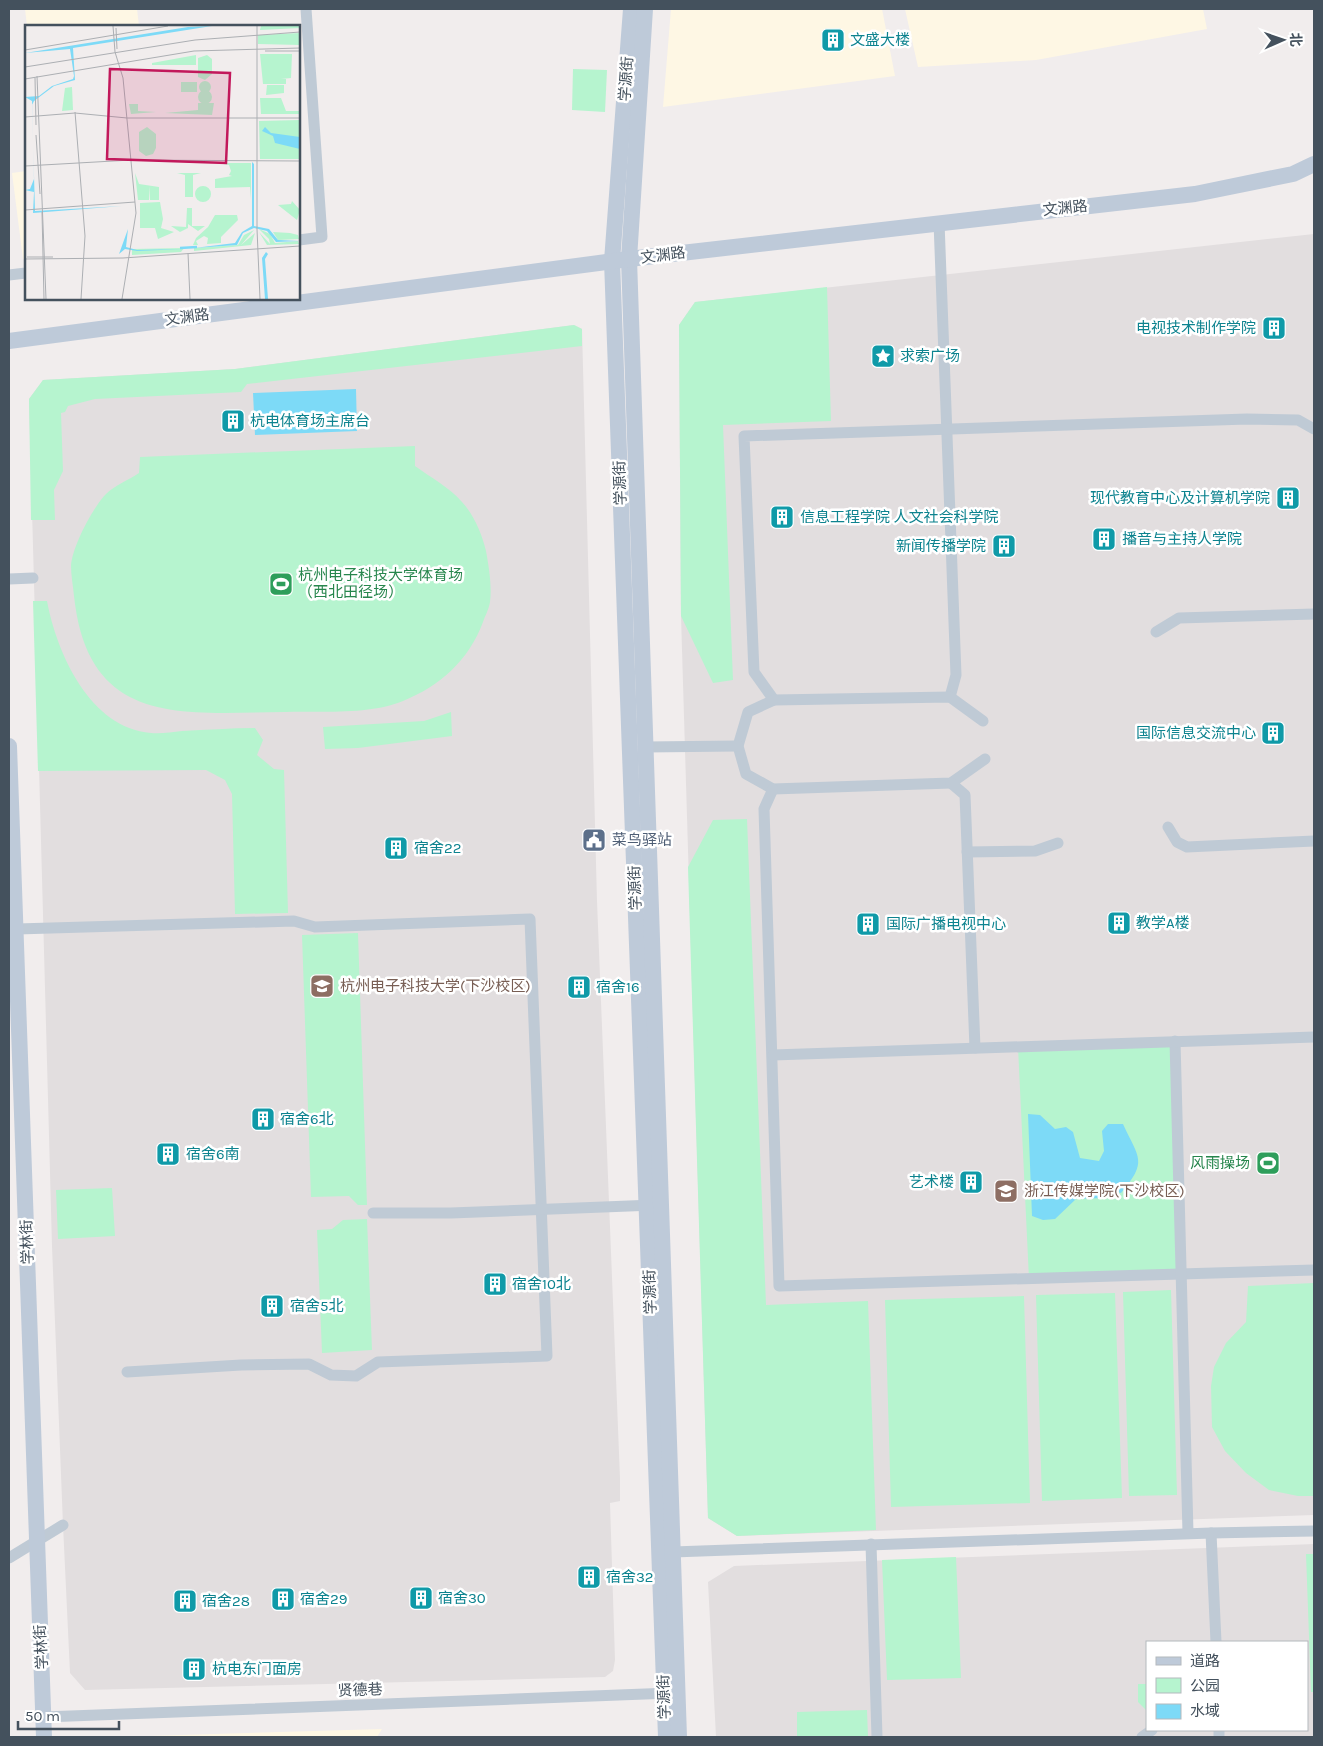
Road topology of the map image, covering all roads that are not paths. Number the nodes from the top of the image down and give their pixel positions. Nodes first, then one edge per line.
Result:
1 (306, 9) edge
2 (631, 9) edge
3 (645, 9) edge
4 (1314, 164) edge
5 (939, 222) junction
6 (300, 240) edge
7 (629, 259) junction
8 (612, 261) junction
9 (25, 273) edge
10 (9, 275) edge
11 (9, 341) edge
12 (947, 429) junction
13 (1314, 429) edge
14 (33, 578) dead end
15 (9, 579) edge
16 (1314, 614) edge
17 (1156, 632) dead end
18 (950, 697) junction
19 (774, 700) junction
20 (983, 721) dead end
21 (9, 746) edge
22 (738, 746) junction
23 (645, 747) junction
24 (985, 759) dead end
25 (9, 764) edge
26 (951, 783) junction
27 (773, 789) junction
28 (1168, 827) dead end
29 (1314, 841) edge
30 (1058, 843) dead end
31 (967, 852) junction
32 (17, 929) junction
33 (1314, 1037) edge
34 (1175, 1041) junction
35 (975, 1048) junction
36 (773, 1056) junction
37 (654, 1205) junction
38 (540, 1208) junction
39 (373, 1213) dead end
40 (1314, 1270) edge
41 (1181, 1274) junction
42 (127, 1372) dead end
43 (63, 1525) dead end
44 (1314, 1531) edge
45 (1188, 1533) junction
46 (1211, 1533) junction
47 (36, 1542) junction
48 (871, 1544) junction
49 (673, 1552) junction
50 (9, 1558) edge
51 (1216, 1641) edge
52 (671, 1693) junction
53 (44, 1716) junction
54 (44, 1737) edge
55 (666, 1737) edge
56 (679, 1737) edge
57 (877, 1737) edge

1 - 6 street
2 - 8 main road, 学源街
3 - 7 main road, 学源街
4 - 5 main road, 文渊路
5 - 7 main road, 文渊路
5 - 12 street
7 - 8 main road, 文渊路
7 - 23 main road, 学源街
8 - 11 main road, 文渊路
8 - 37 main road, 学源街
9 - 10 street
12 - 13 street
12 - 18 street
12 - 19 street
14 - 15 street
16 - 17 street
18 - 19 street
18 - 20 street
19 - 22 street
21 - 25 main road, 学林街
22 - 23 street
22 - 27 street
23 - 37 main road, 学源街
24 - 26 street
25 - 32 main road, 学林街
26 - 27 street
26 - 31 street
27 - 36 street
28 - 29 street
30 - 31 street
31 - 35 street
32 - 38 street
32 - 47 main road, 学林街
33 - 34 street
34 - 35 street
34 - 41 street
35 - 36 street
36 - 41 street
37 - 38 street
37 - 49 main road, 学源街
37 - 52 main road, 学源街
38 - 39 street
38 - 42 street
40 - 41 street
41 - 45 street
43 - 47 street
44 - 46 street
45 - 46 street
45 - 48 street
46 - 51 street
47 - 50 street
47 - 53 main road, 学林街
48 - 49 street
48 - 57 street
49 - 52 main road, 学源街
52 - 53 street, 贤德巷
52 - 55 main road, 学源街
52 - 56 main road, 学源街
53 - 54 main road, 学林街

